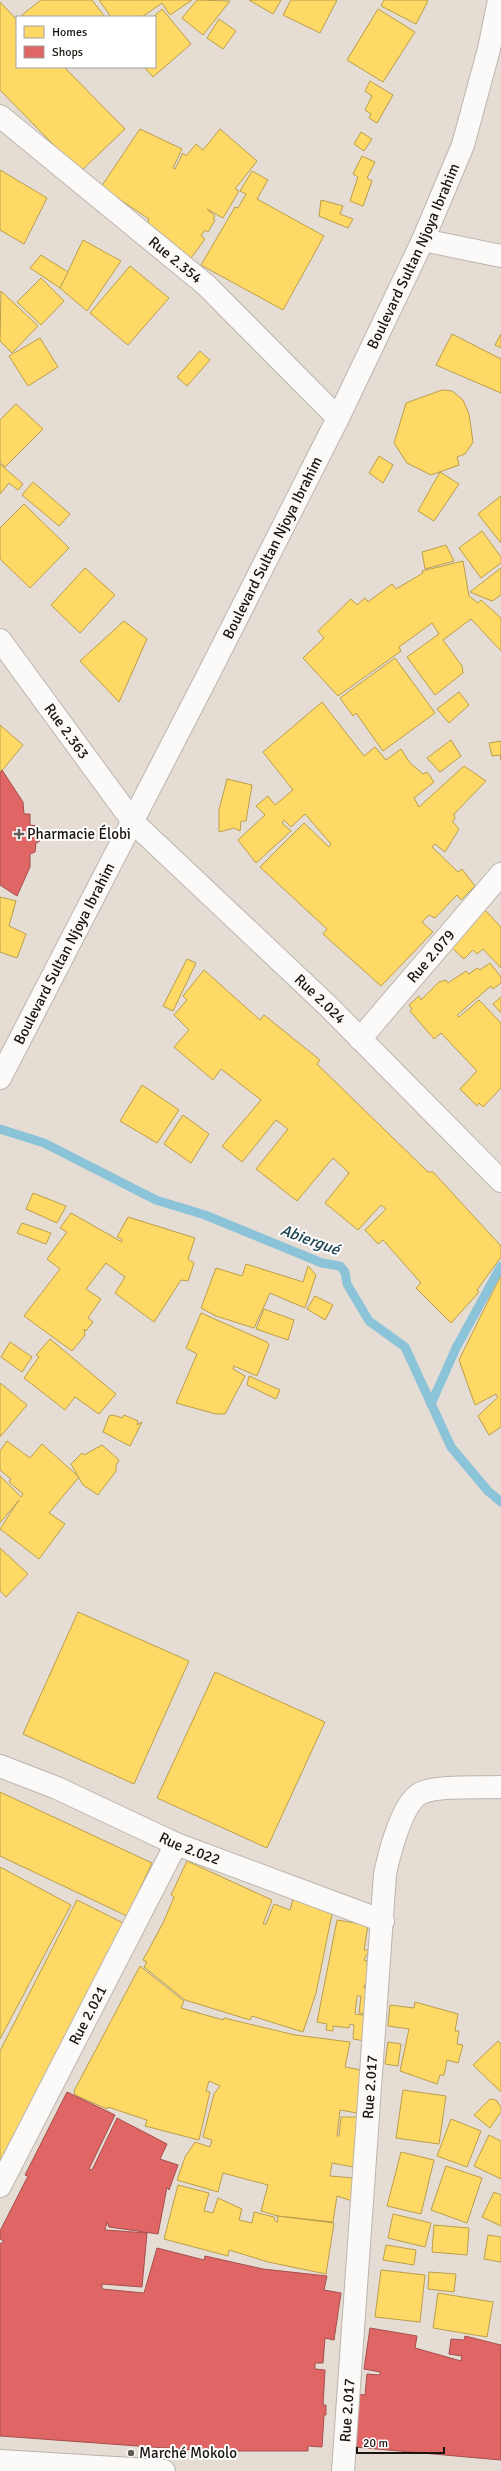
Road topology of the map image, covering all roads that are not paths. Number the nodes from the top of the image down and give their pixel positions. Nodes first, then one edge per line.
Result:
1 (499, 0) edge
2 (0, 116) edge
3 (423, 240) junction
4 (501, 256) edge
5 (338, 418) junction
6 (0, 640) edge
7 (134, 823) junction
8 (501, 874) edge
9 (360, 1038) junction
10 (0, 1078) edge
11 (501, 1181) edge
12 (0, 1766) edge
13 (501, 1787) edge
14 (176, 1844) junction
15 (383, 1921) junction
16 (0, 2186) edge
17 (0, 2461) edge
18 (164, 2471) edge
19 (343, 2471) edge

1 - 3 street, Boulevard Sultan Njoya Ibrahim
2 - 5 street, Rue 2.354
3 - 4 street
3 - 5 street, Boulevard Sultan Njoya Ibrahim
5 - 7 street, Boulevard Sultan Njoya Ibrahim
6 - 7 street, Rue 2.363
7 - 9 street, Rue 2.024
7 - 10 street, Boulevard Sultan Njoya Ibrahim
8 - 9 street, Rue 2.079
9 - 11 street, Rue 2.024
12 - 14 street, Rue 2.022
13 - 15 street, Rue 2.017
14 - 15 street, Rue 2.022
14 - 16 street, Rue 2.021
15 - 19 street, Rue 2.017
17 - 18 street

